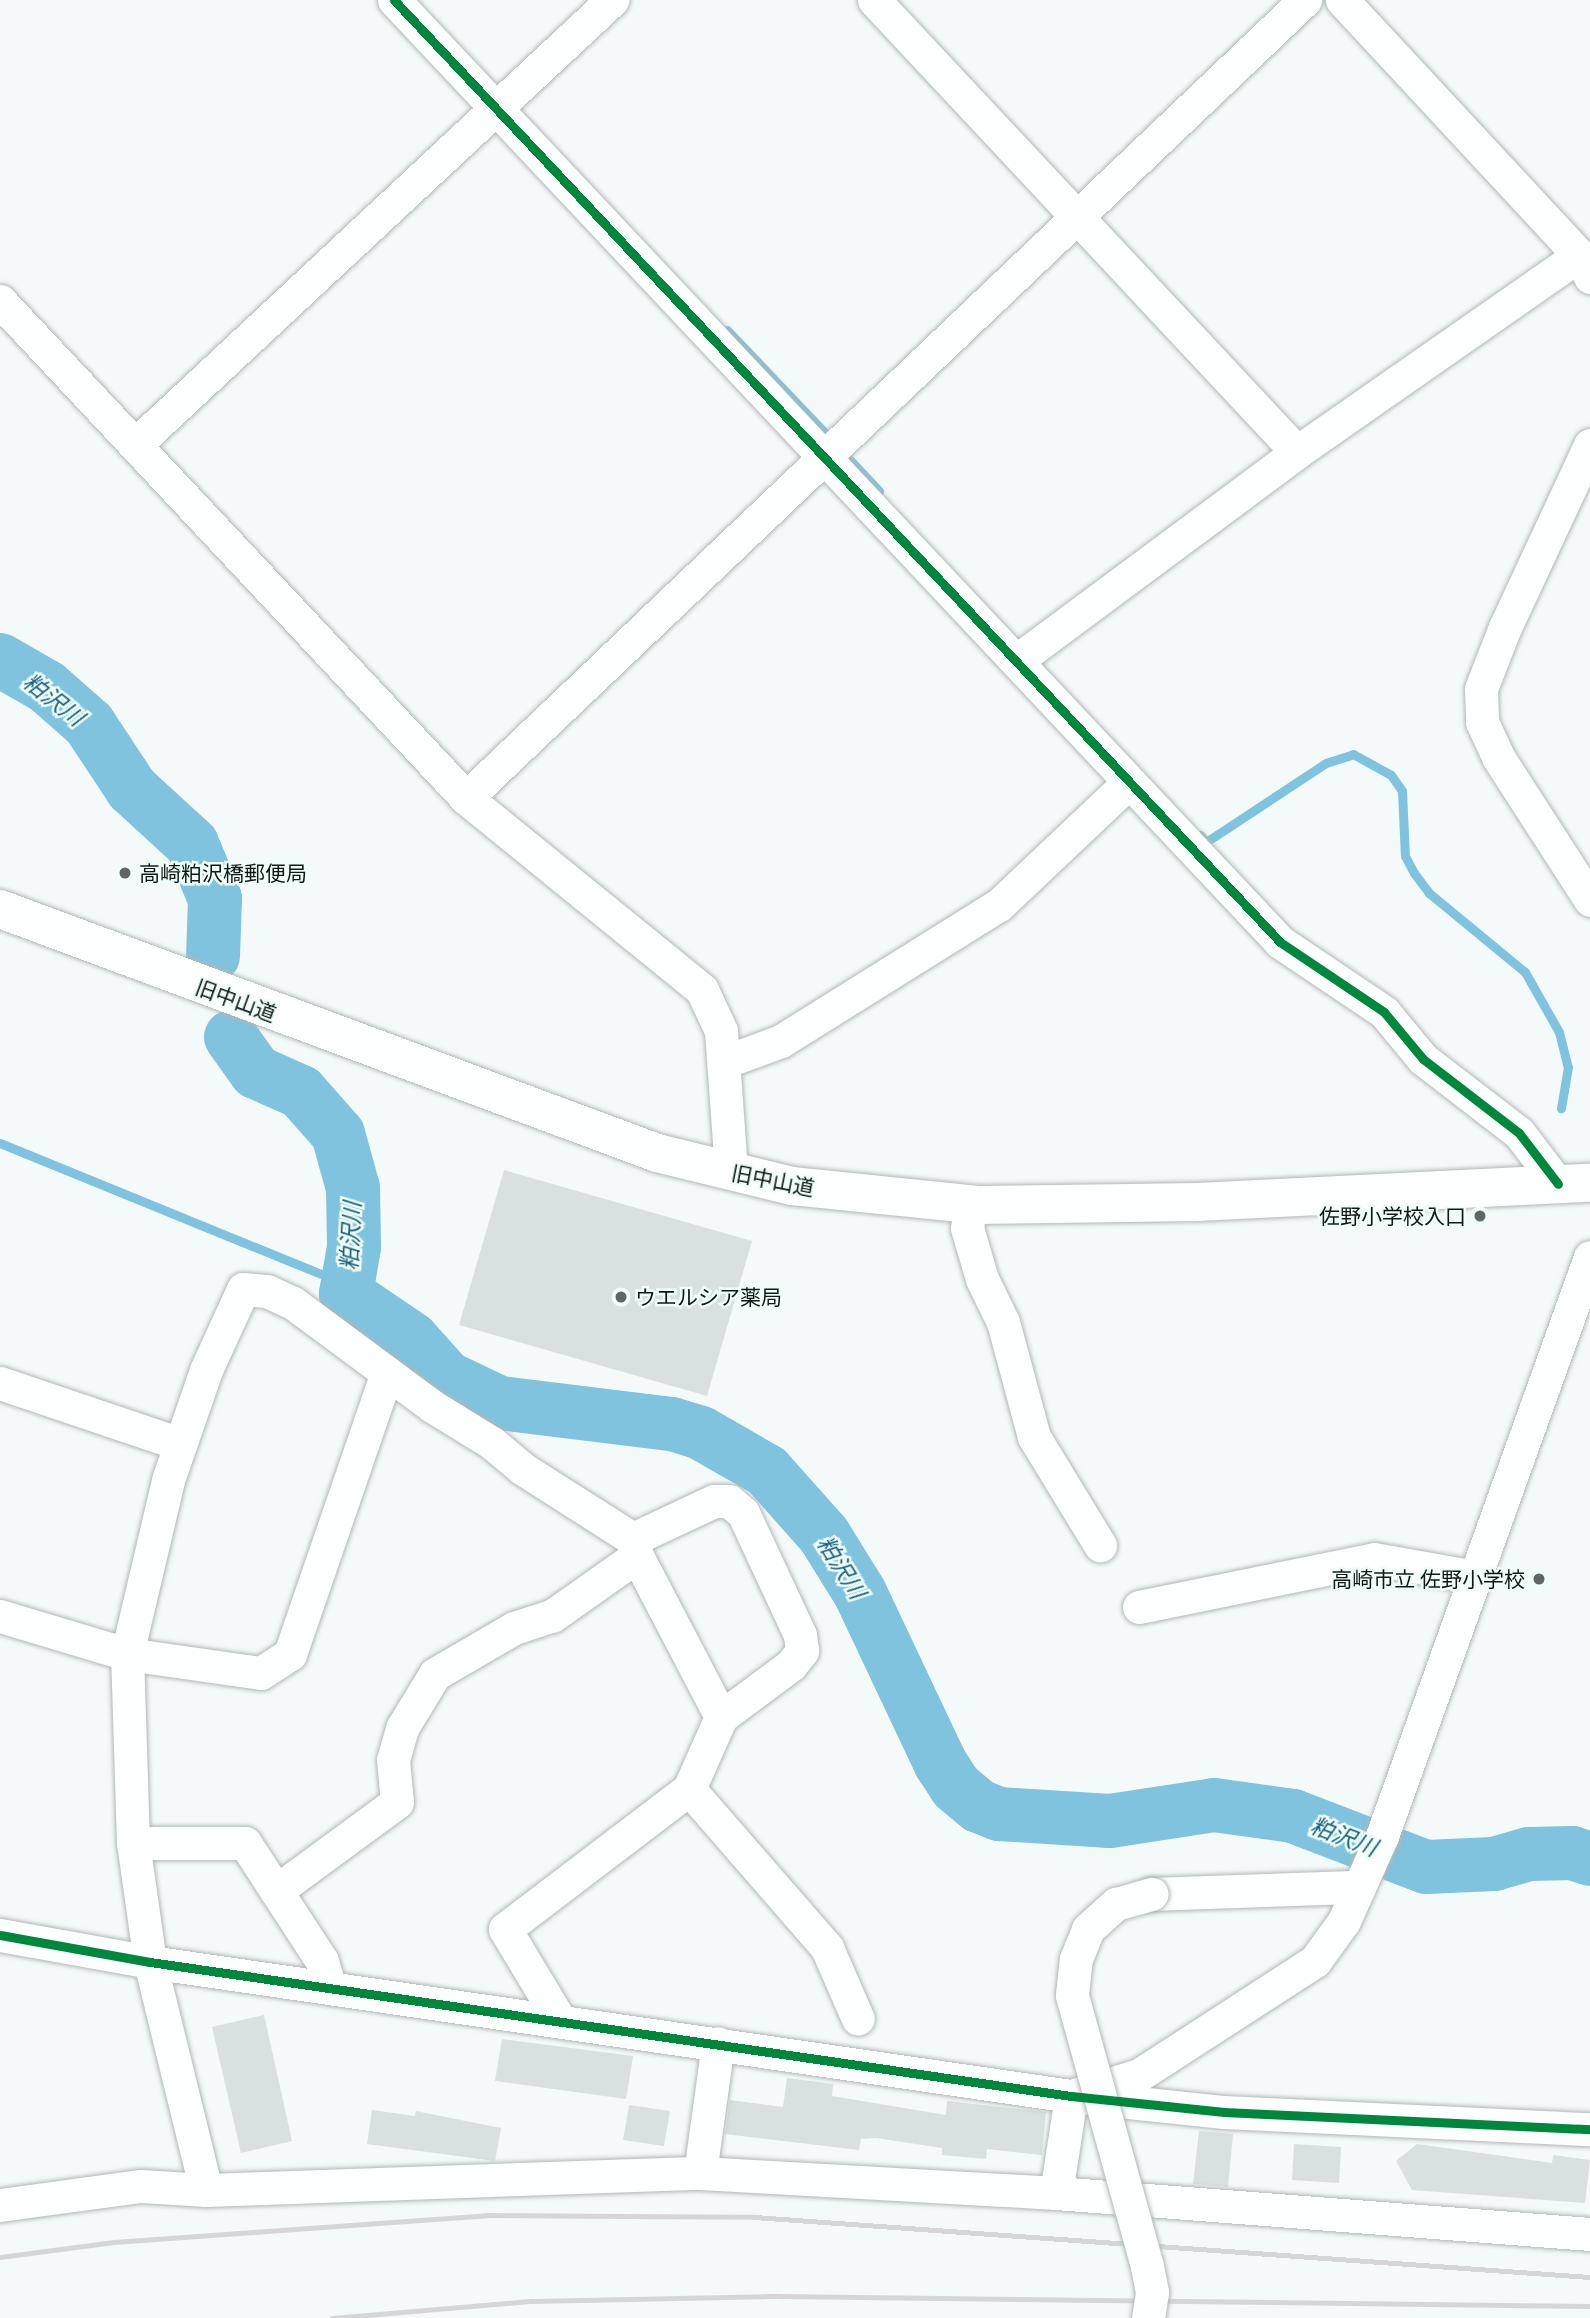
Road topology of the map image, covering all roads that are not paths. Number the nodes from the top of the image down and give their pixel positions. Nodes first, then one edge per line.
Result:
1 (394, 0) edge
2 (612, 0) edge
3 (874, 0) edge
4 (1305, 0) edge
5 (1342, 0) edge
6 (497, 108) junction
7 (1079, 217) junction
8 (1587, 267) edge
9 (0, 302) edge
10 (137, 443) junction
11 (1590, 445) edge
12 (1297, 452) junction
13 (825, 457) junction
14 (1016, 661) junction
15 (1126, 784) junction
16 (467, 797) junction
17 (1590, 900) edge
18 (0, 909) edge
19 (724, 1062) junction
20 (731, 1172) junction
21 (1574, 1184) edge
22 (970, 1205) junction
23 (1590, 1257) edge
24 (387, 1373) junction
25 (0, 1383) edge
26 (180, 1444) junction
27 (1100, 1545) dead end
28 (635, 1547) junction
29 (1475, 1577) junction
30 (1139, 1607) dead end
31 (0, 1616) edge
32 (127, 1654) junction
33 (721, 1717) junction
34 (690, 1788) junction
35 (133, 1843) junction
36 (1357, 1887) junction
37 (276, 1892) junction
38 (0, 1935) edge
39 (150, 1962) junction
40 (329, 1986) junction
41 (859, 2018) dead end
42 (559, 2020) junction
43 (718, 2043) junction
44 (1071, 2096) junction
45 (1590, 2129) edge
46 (700, 2173) junction
47 (206, 2190) junction
48 (1056, 2193) junction
49 (0, 2204) edge
50 (1590, 2234) edge
51 (1148, 2318) edge

1 - 6 street
2 - 6 street
3 - 7 street
4 - 7 street
5 - 8 street
6 - 10 street
6 - 13 street
7 - 12 street
7 - 13 street
8 - 12 street
9 - 10 street
10 - 16 street
11 - 17 street
12 - 14 street
13 - 14 street
13 - 16 street
14 - 15 street
15 - 19 street
15 - 21 street
16 - 19 street
18 - 20 main road, 旧中山道
19 - 20 street
20 - 22 main road, 旧中山道
21 - 22 main road, 旧中山道
22 - 27 street
23 - 29 street
24 - 26 street
24 - 28 street
24 - 32 street
25 - 26 street
26 - 32 street
28 - 33 street
28 - 33 street
28 - 37 street
29 - 30 street
29 - 36 street
31 - 32 street
32 - 35 street
33 - 34 street
34 - 41 street
34 - 42 street
35 - 37 street
35 - 39 street
36 - 44 street
36 - 51 street, bridge
37 - 40 street
38 - 39 street
39 - 40 street
39 - 47 street
40 - 42 street
42 - 43 street
43 - 44 street
43 - 46 street
44 - 45 street
44 - 48 street
46 - 47 street
46 - 48 street
47 - 49 street
48 - 50 street

